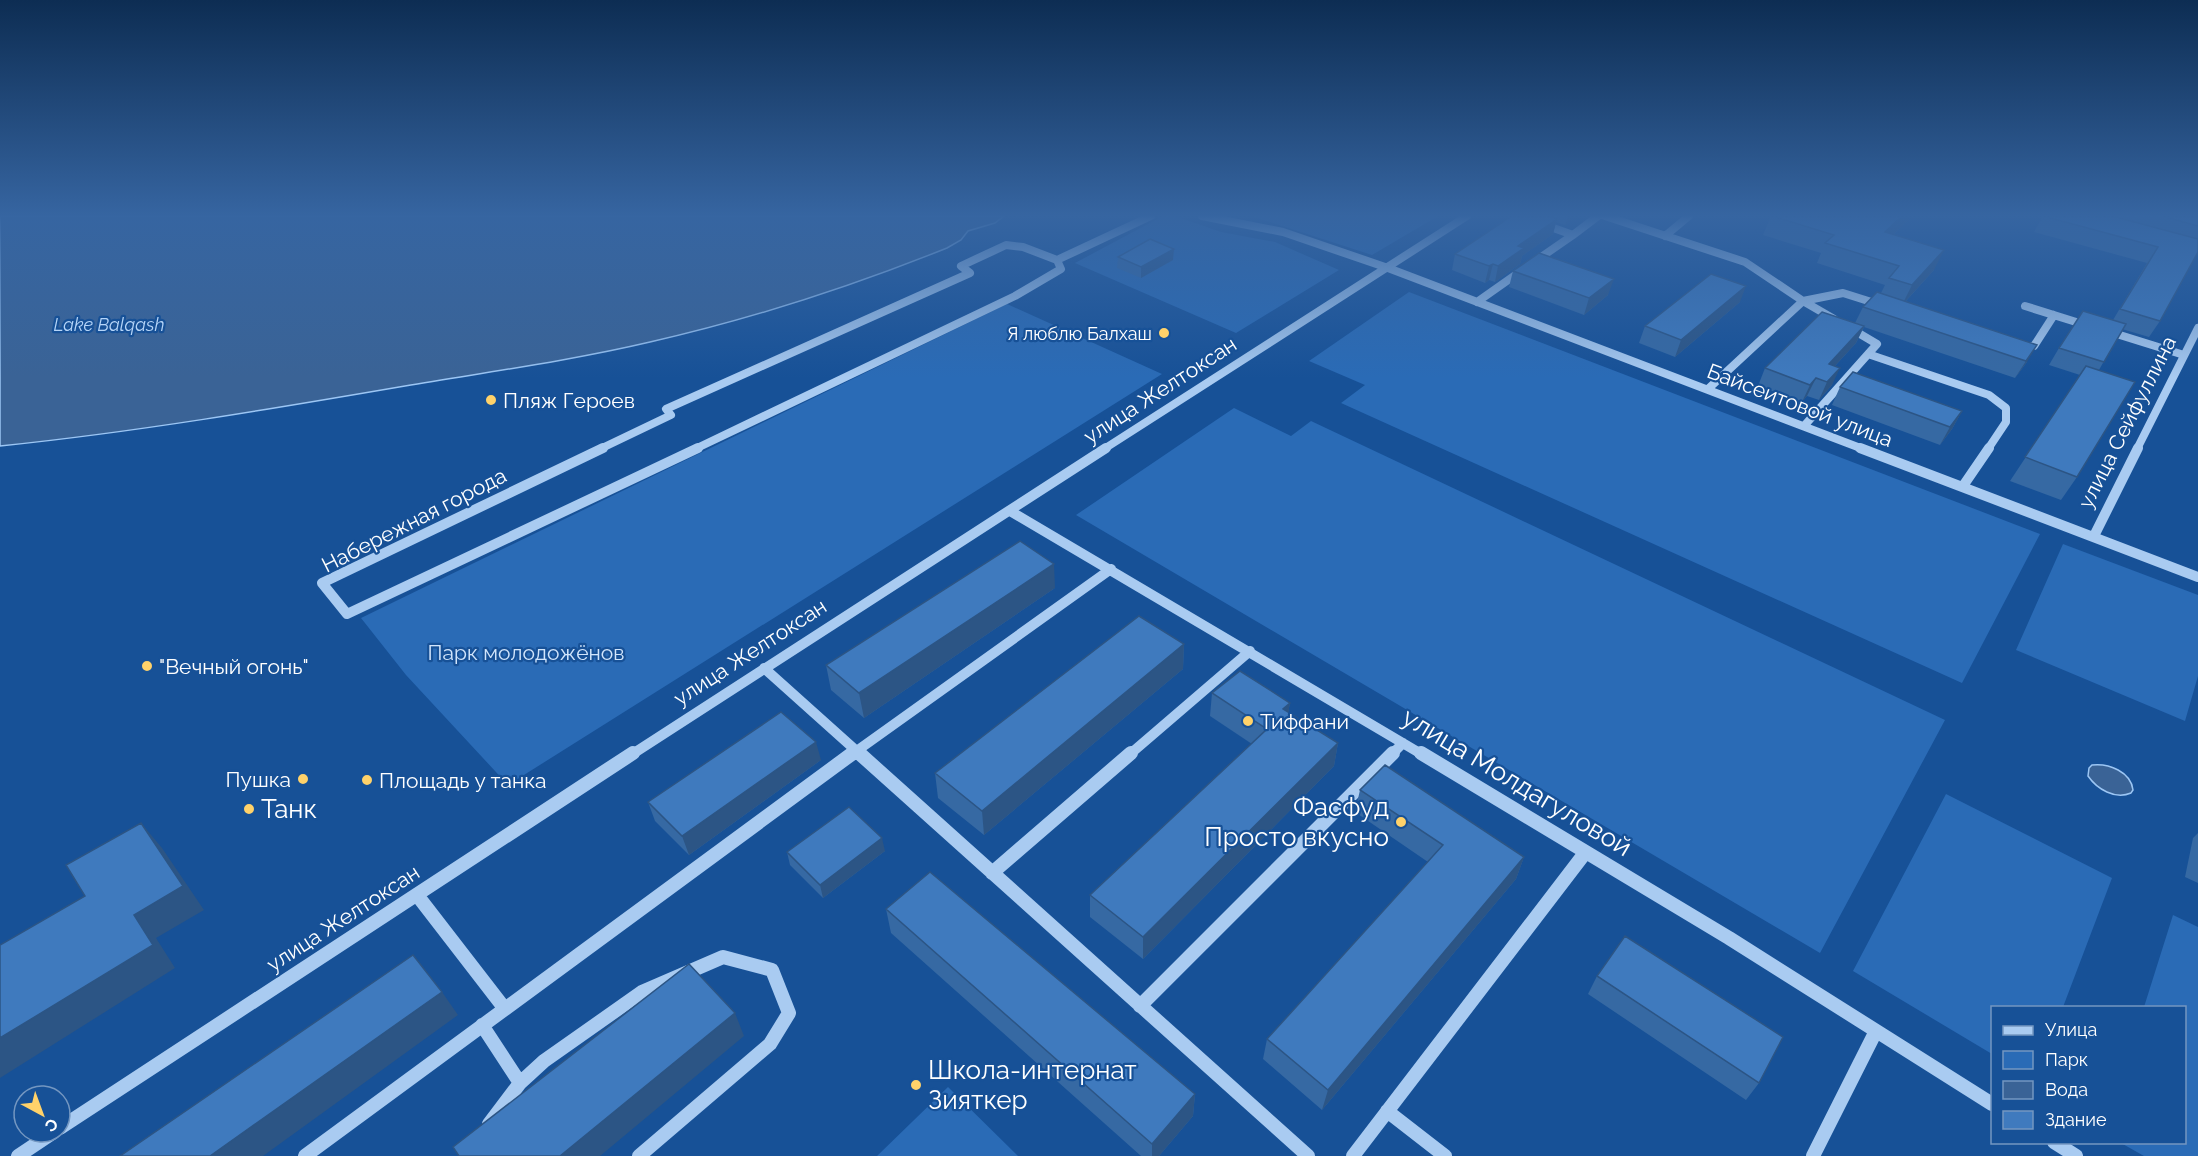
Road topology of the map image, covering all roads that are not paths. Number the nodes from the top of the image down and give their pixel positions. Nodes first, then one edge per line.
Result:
1 (966, 270) edge
2 (1059, 270) edge
3 (1386, 270) edge
4 (1394, 270) edge
5 (1523, 270) edge
6 (1757, 270) edge
7 (1803, 301) junction
8 (1477, 302) junction
9 (2025, 306) dead end
10 (1888, 307) edge
11 (2054, 315) junction
12 (2198, 328) edge
13 (2011, 347) edge
14 (1868, 354) junction
15 (2184, 355) junction
16 (1708, 389) junction
17 (1804, 426) junction
18 (1963, 486) junction
19 (1010, 511) junction
20 (2094, 536) junction
21 (1111, 569) junction
22 (2198, 577) edge
23 (1250, 651) junction
24 (764, 668) junction
25 (1403, 743) junction
26 (856, 751) junction
27 (1585, 853) junction
28 (992, 873) junction
29 (417, 895) junction
30 (1140, 1006) junction
31 (505, 1009) junction
32 (483, 1025) junction
33 (1876, 1031) junction
34 (520, 1083) junction
35 (1991, 1103) edge
36 (1388, 1111) junction
37 (72, 1120) edge
38 (478, 1139) edge
39 (36, 1144) edge
40 (2056, 1144) edge
41 (18, 1156) edge
42 (305, 1156) edge
43 (639, 1156) edge
44 (1308, 1156) edge
45 (1353, 1156) edge
46 (1445, 1156) edge
47 (1813, 1156) edge
48 (2076, 1156) edge

1 - 2 street, Набережная города
3 - 19 street, улица Желтоксан
4 - 8 street, Байсеитовой улица
5 - 8 street
6 - 7 street
7 - 10 street
7 - 14 street
7 - 16 street
8 - 16 street, Байсеитовой улица
9 - 11 street
11 - 13 street
11 - 15 street
12 - 15 street, улица Сейфуллина
14 - 17 street
14 - 18 street
15 - 20 street, улица Сейфуллина
16 - 17 street, Байсеитовой улица
17 - 18 street, Байсеитовой улица
18 - 20 street, Байсеитовой улица
19 - 21 street, улица Молдагуловой
19 - 24 street, улица Желтоксан
20 - 22 street, Байсеитовой улица
21 - 23 street, улица Молдагуловой
21 - 26 street
23 - 25 street, улица Молдагуловой
23 - 28 street
24 - 26 street
24 - 29 street, улица Желтоксан
25 - 27 street, улица Молдагуловой
25 - 30 street
26 - 28 street
26 - 31 street
27 - 33 street, улица Молдагуловой
27 - 36 street
28 - 30 street
29 - 31 street
29 - 37 street, улица Желтоксан
30 - 44 street
31 - 32 street
32 - 34 street
32 - 42 street
33 - 35 street, улица Молдагуловой
33 - 47 street
34 - 38 street
34 - 43 street
36 - 45 street
36 - 46 street
39 - 41 street
40 - 48 street

